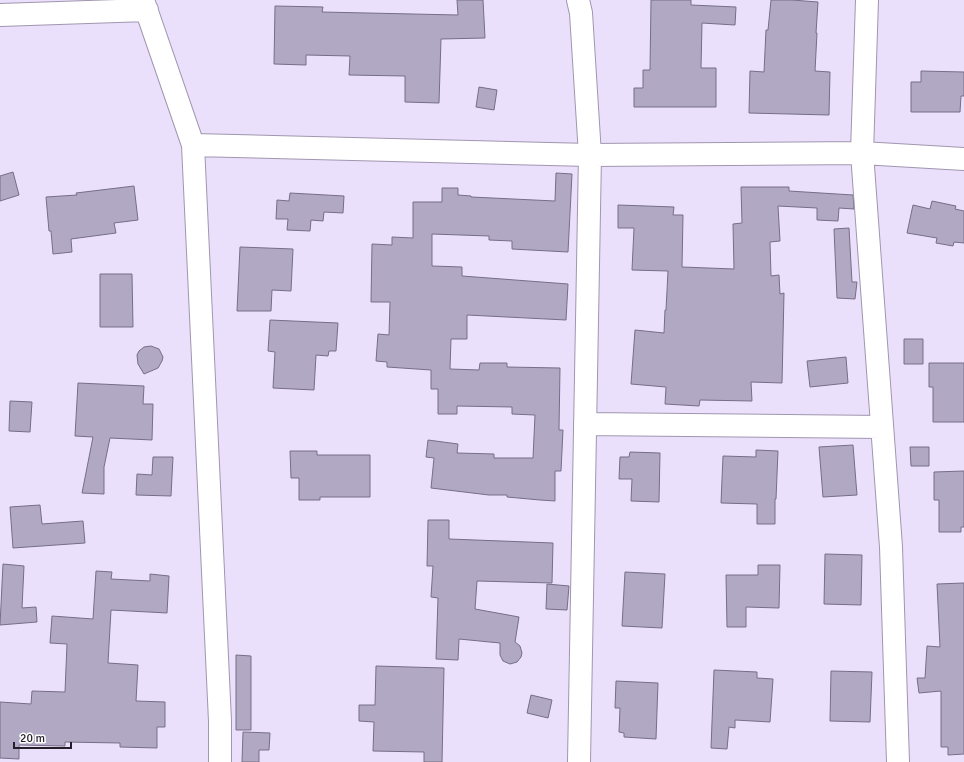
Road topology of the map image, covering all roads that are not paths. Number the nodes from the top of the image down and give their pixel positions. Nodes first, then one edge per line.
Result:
1 (578, 0) edge
2 (867, 0) edge
3 (145, 5) edge
4 (0, 15) edge
5 (193, 145) junction
6 (862, 152) junction
7 (590, 155) junction
8 (964, 159) edge
9 (585, 424) junction
10 (882, 426) junction
11 (220, 762) edge
12 (579, 762) edge
13 (898, 762) edge

1 - 7 street
2 - 6 street
3 - 4 street
3 - 5 street
5 - 7 street
5 - 11 street
6 - 7 street
6 - 8 street
6 - 10 street
7 - 9 street
9 - 10 street
9 - 12 street
10 - 13 street

